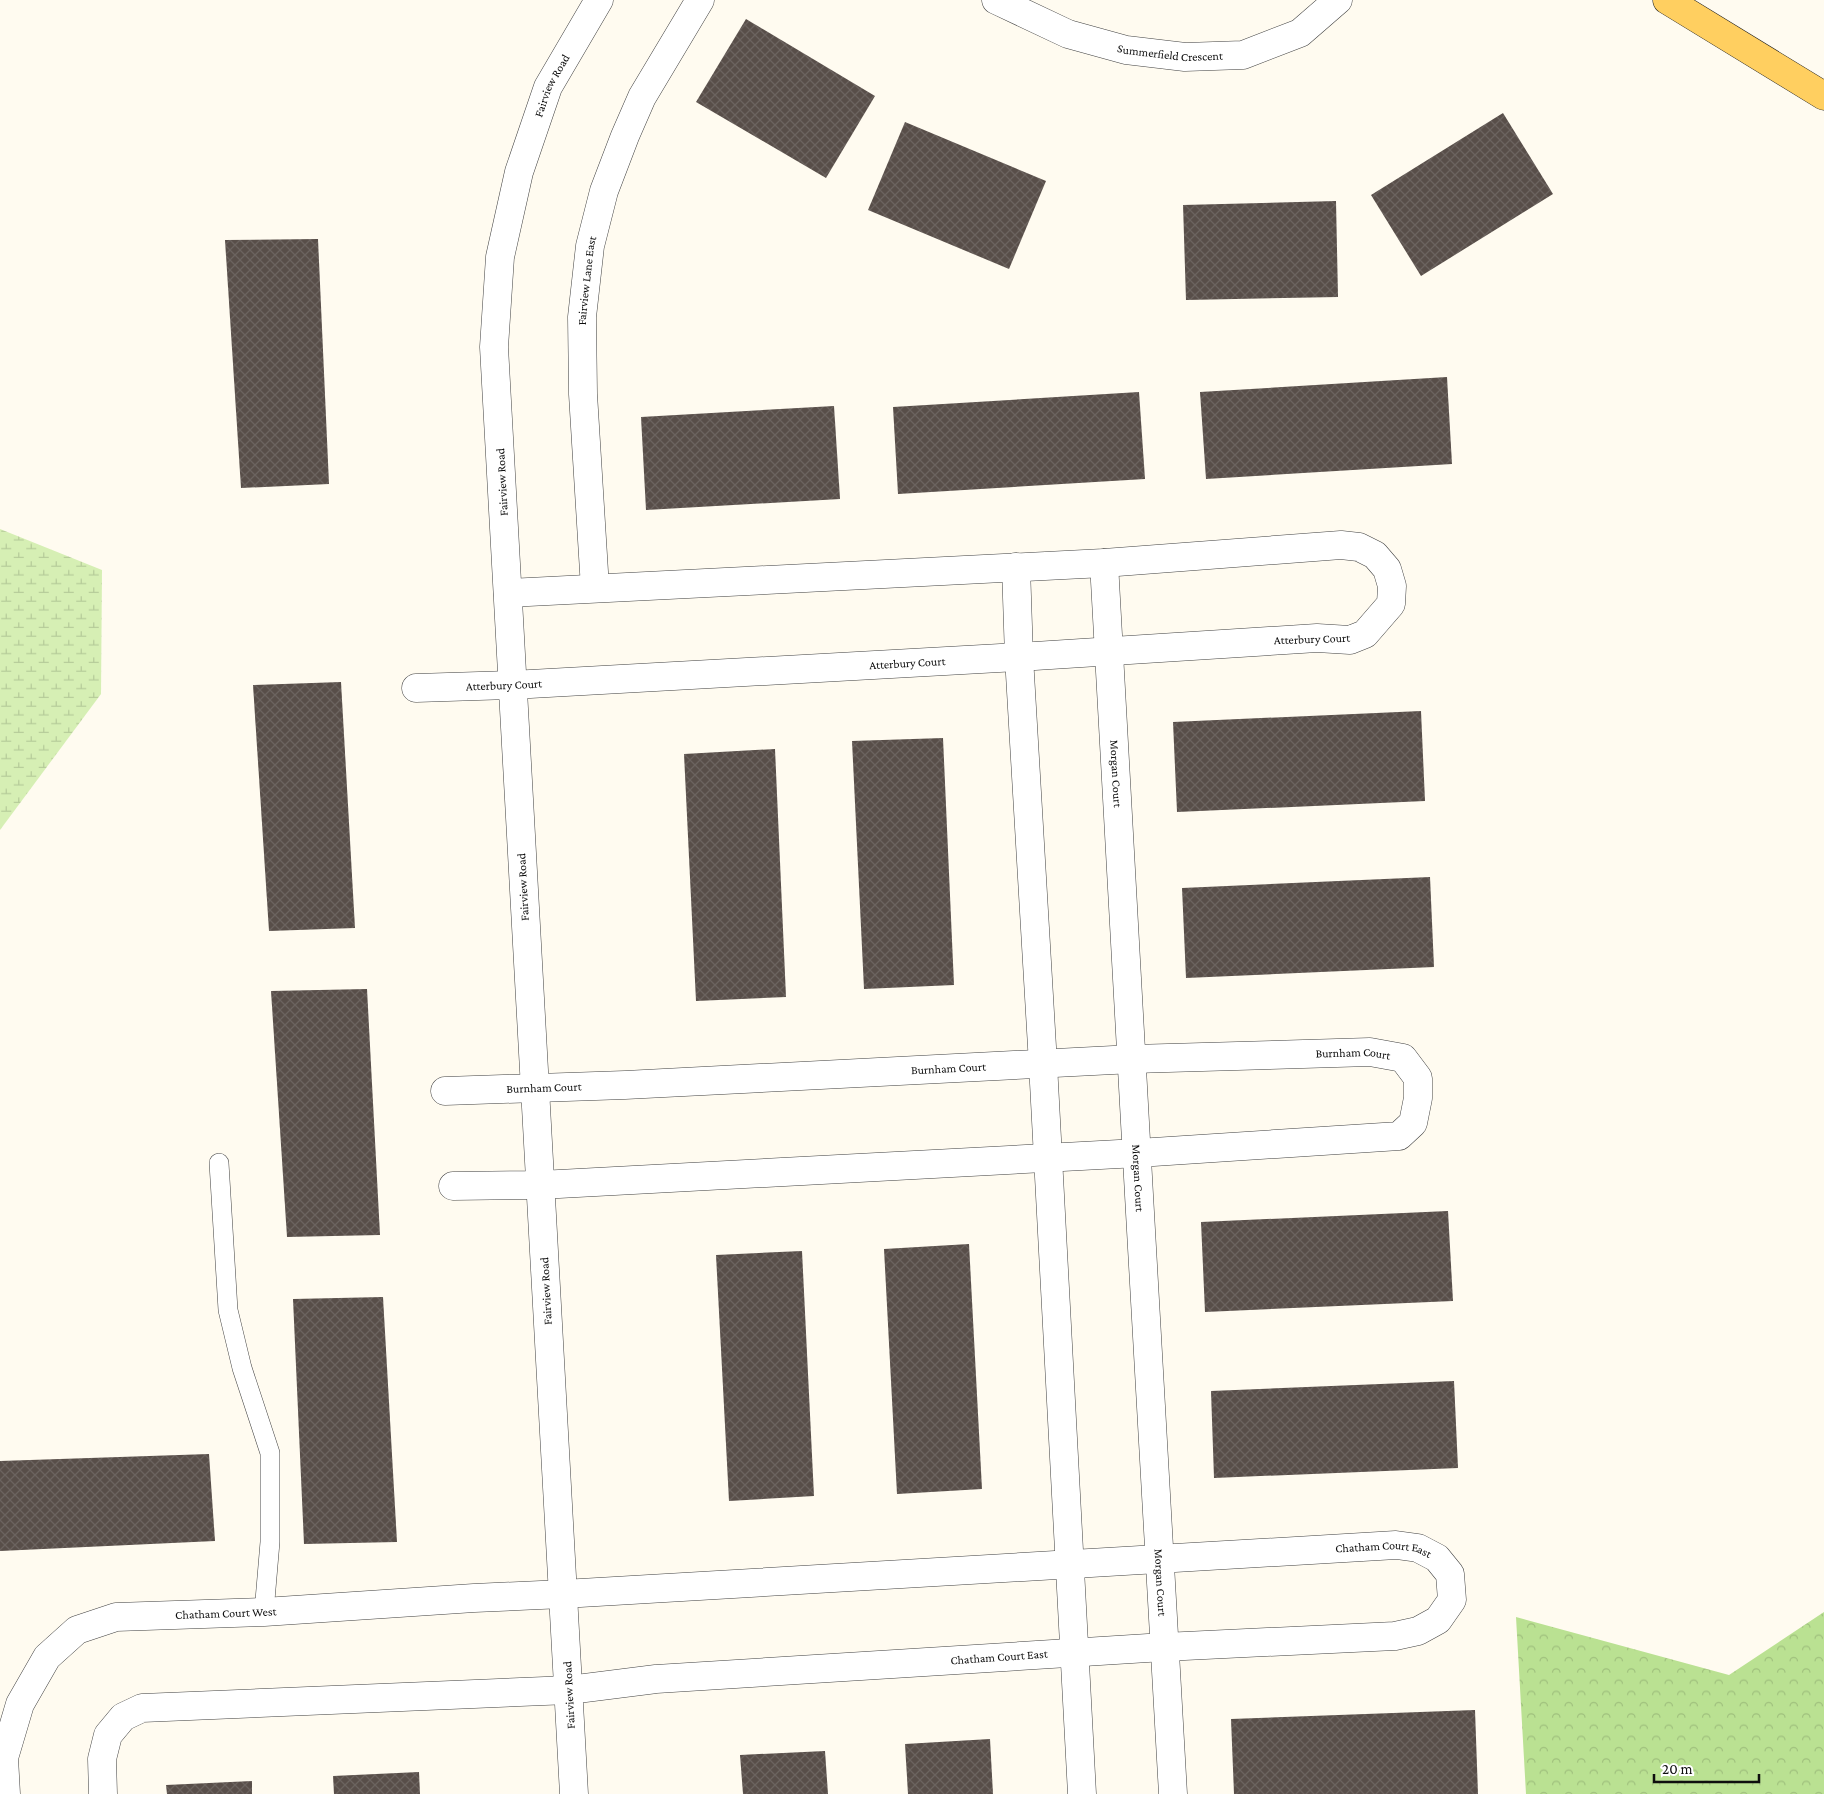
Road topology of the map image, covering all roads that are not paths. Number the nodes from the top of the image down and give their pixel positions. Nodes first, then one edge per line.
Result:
1 (599, 0) edge
2 (700, 0) edge
3 (996, 0) edge
4 (1338, 0) edge
5 (1667, 0) edge
6 (1824, 96) edge
7 (1104, 563) junction
8 (1016, 567) junction
9 (595, 588) junction
10 (508, 593) junction
11 (1109, 650) junction
12 (1019, 657) junction
13 (512, 685) junction
14 (416, 688) dead end
15 (1133, 1059) junction
16 (1043, 1064) junction
17 (534, 1088) junction
18 (444, 1091) dead end
19 (1138, 1153) junction
20 (1047, 1158) junction
21 (219, 1163) dead end
22 (540, 1185) junction
23 (453, 1186) dead end
24 (1158, 1559) junction
25 (1070, 1564) junction
26 (563, 1594) junction
27 (264, 1612) junction
28 (1164, 1647) junction
29 (1074, 1652) junction
30 (569, 1690) junction
31 (6, 1794) edge
32 (103, 1794) edge
33 (574, 1794) edge
34 (1082, 1794) edge
35 (1173, 1794) edge

1 - 10 street, Fairview Road
2 - 9 street, Fairview Lane East
3 - 4 street, Summerfield Crescent
5 - 6 main road
7 - 8 street, Atterbury Court
7 - 11 street, Morgan Court
7 - 11 street, Atterbury Court
8 - 9 street, Atterbury Court
8 - 12 street
9 - 10 street, Atterbury Court
10 - 13 street, Fairview Road
11 - 12 street, Atterbury Court
11 - 15 street, Morgan Court
12 - 13 street, Atterbury Court
12 - 16 street
13 - 14 street, Atterbury Court
13 - 17 street, Fairview Road
15 - 16 street, Burnham Court
15 - 19 street, Morgan Court
15 - 19 street, Burnham Court
16 - 17 street, Burnham Court
16 - 20 street
17 - 18 street, Burnham Court
17 - 22 street, Fairview Road
19 - 20 street, Burnham Court
19 - 24 street, Morgan Court
20 - 22 street, Burnham Court
20 - 25 street
21 - 27 lane
22 - 23 street, Burnham Court
22 - 26 street, Fairview Road
24 - 25 street, Chatham Court East
24 - 28 street, Morgan Court
24 - 28 street, Chatham Court East
25 - 26 street, Chatham Court East
25 - 29 street
26 - 27 street, Chatham Court West
26 - 30 street, Fairview Road
27 - 31 street, Chatham Court West
28 - 29 street, Chatham Court East
28 - 35 street, Morgan Court
29 - 30 street, Chatham Court East
29 - 34 street
30 - 32 street
30 - 33 street, Fairview Road

